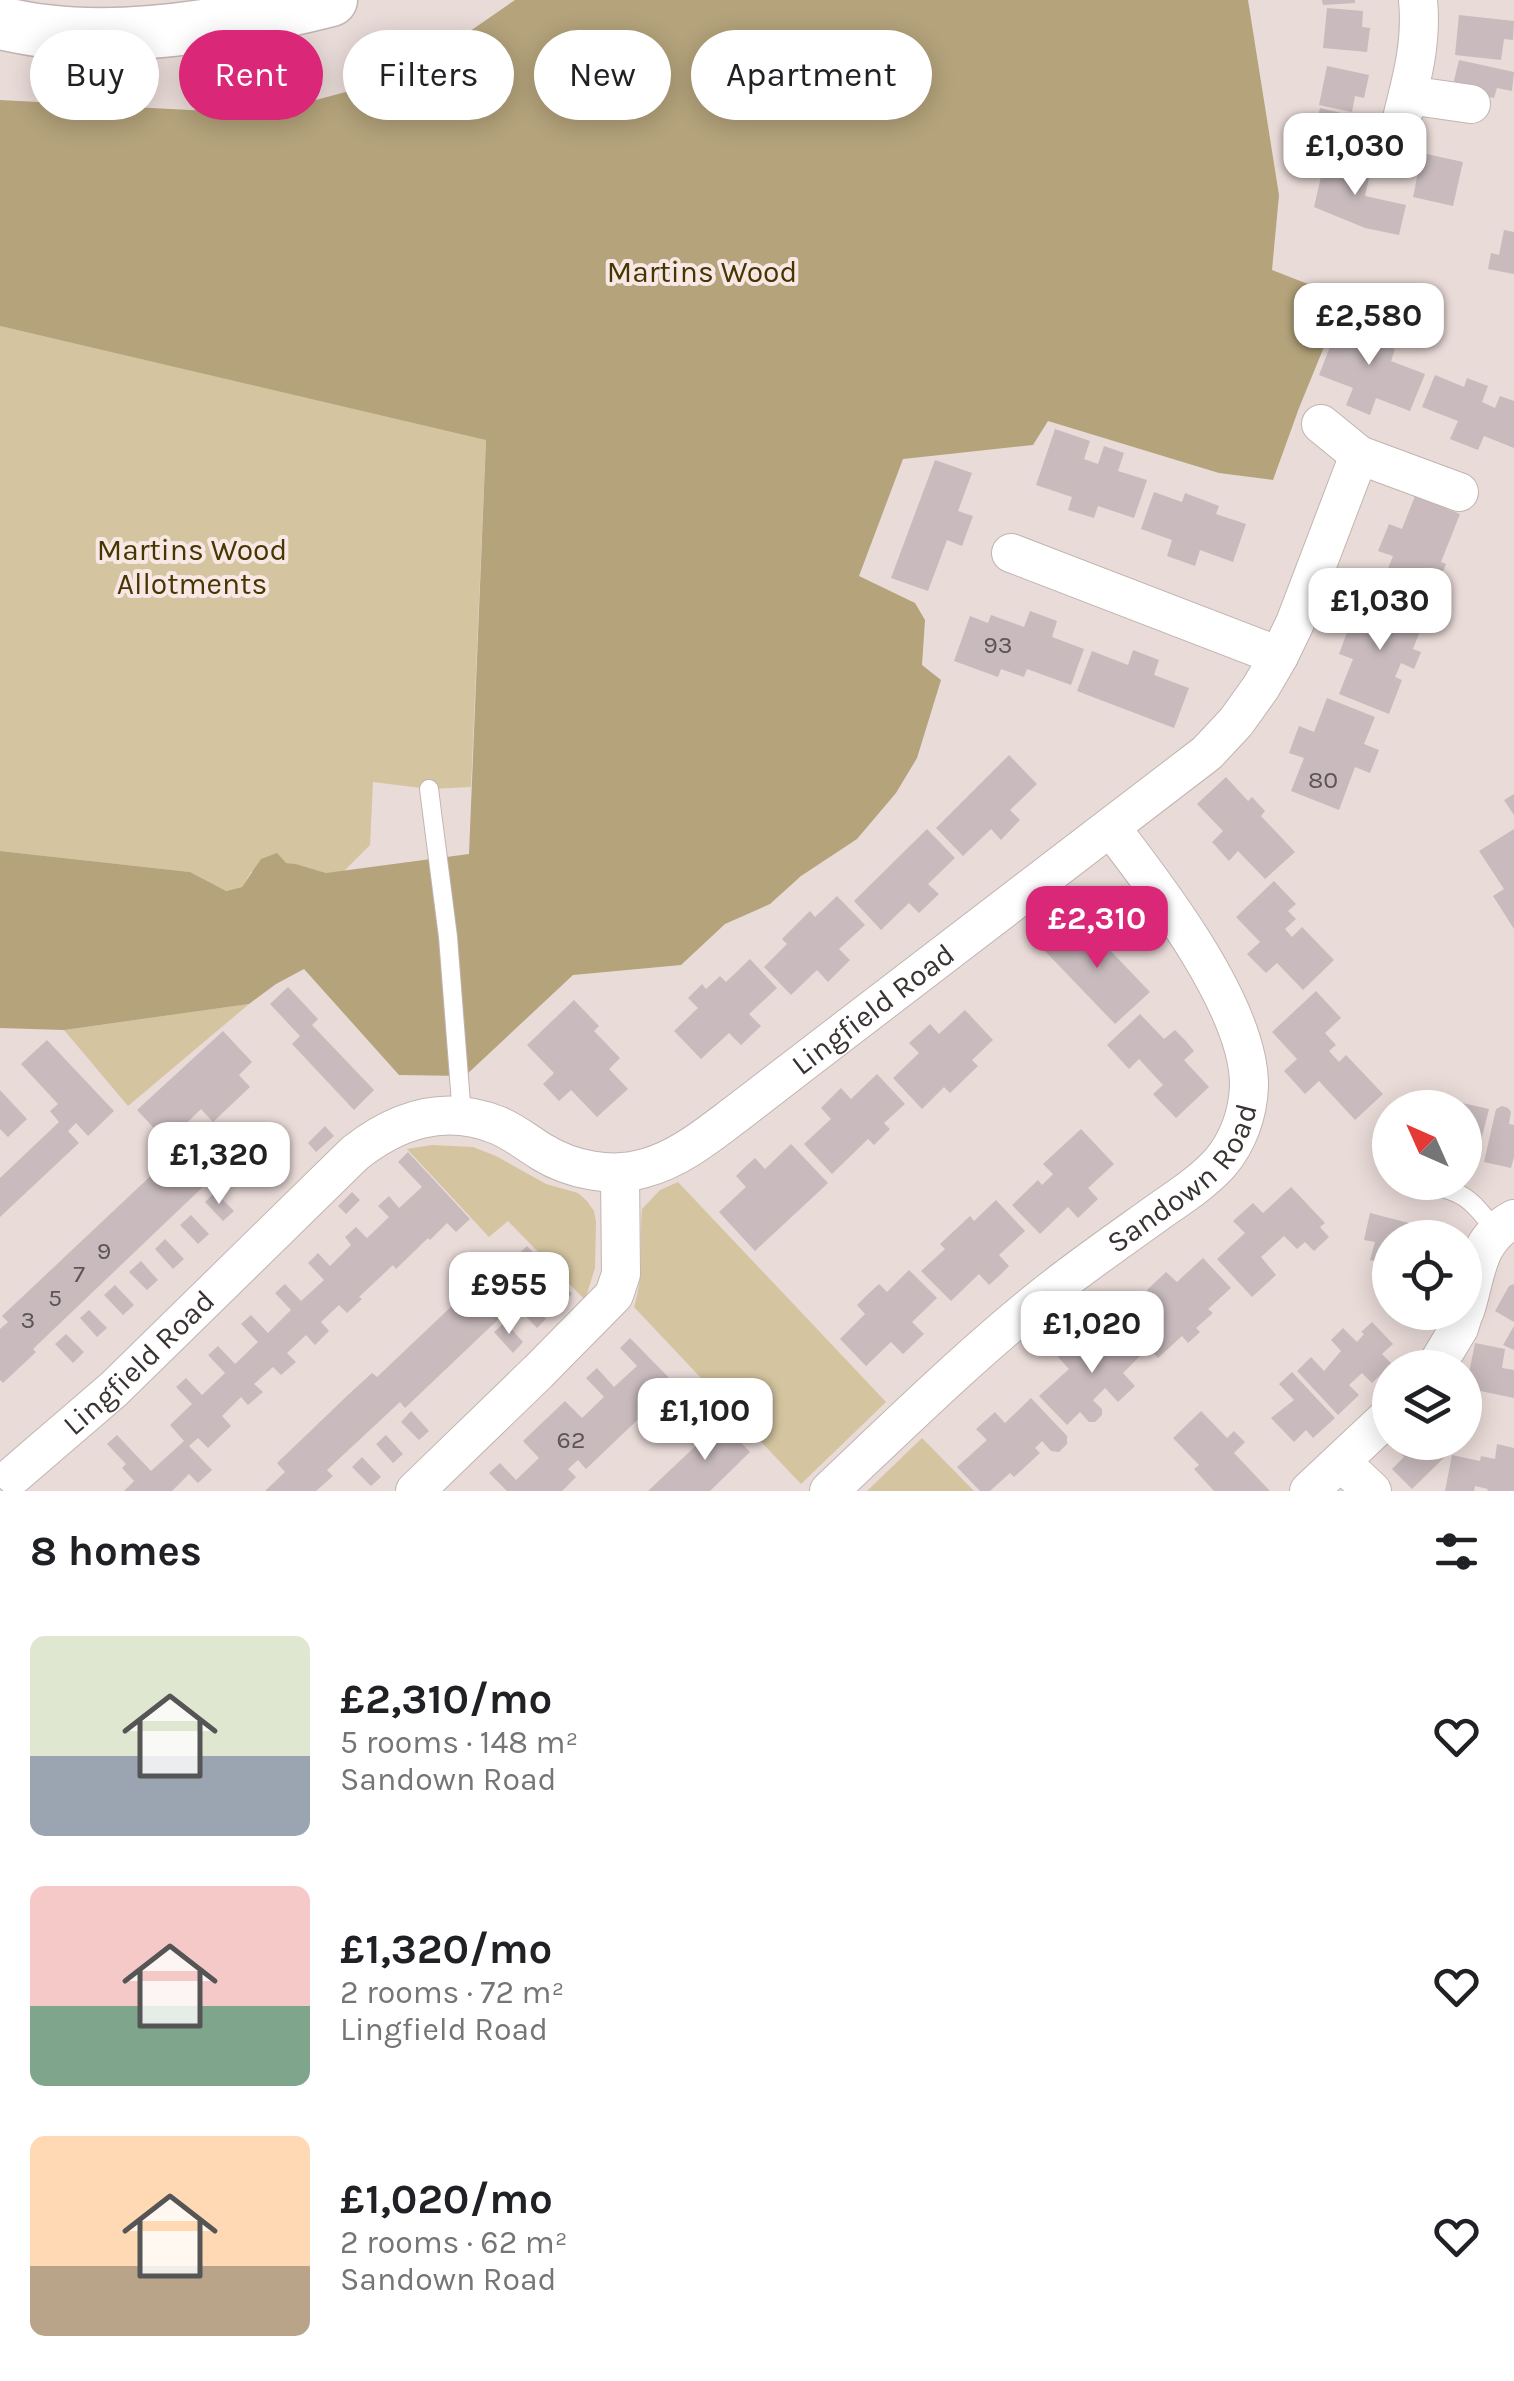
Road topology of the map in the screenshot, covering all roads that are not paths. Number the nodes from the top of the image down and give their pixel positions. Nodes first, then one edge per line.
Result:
1 (331, 0) edge
2 (1418, 0) edge
3 (0, 23) edge
4 (1472, 104) dead end
5 (1321, 424) dead end
6 (1359, 455) junction
7 (1459, 492) dead end
8 (1011, 553) dead end
9 (1279, 656) junction
10 (428, 789) dead end
11 (1111, 828) junction
12 (462, 1116) junction
13 (620, 1173) junction
14 (1470, 1200) edge
15 (1505, 1226) edge
16 (1482, 1253) edge
17 (1372, 1432) edge
18 (1341, 1462) junction
19 (14, 1476) edge
20 (416, 1491) edge
21 (829, 1491) edge
22 (1308, 1491) edge
23 (1372, 1491) edge

1 - 3 street
2 - 4 street
5 - 6 street
6 - 7 street
6 - 9 street, Lingfield Road
8 - 9 street
9 - 11 street, Lingfield Road
10 - 12 lane
11 - 13 street, Lingfield Road
11 - 21 street, Sandown Road
12 - 13 street, Lingfield Road
12 - 19 street, Lingfield Road
13 - 20 street
14 - 15 lane
15 - 16 street
17 - 18 street
18 - 22 street
18 - 23 street

